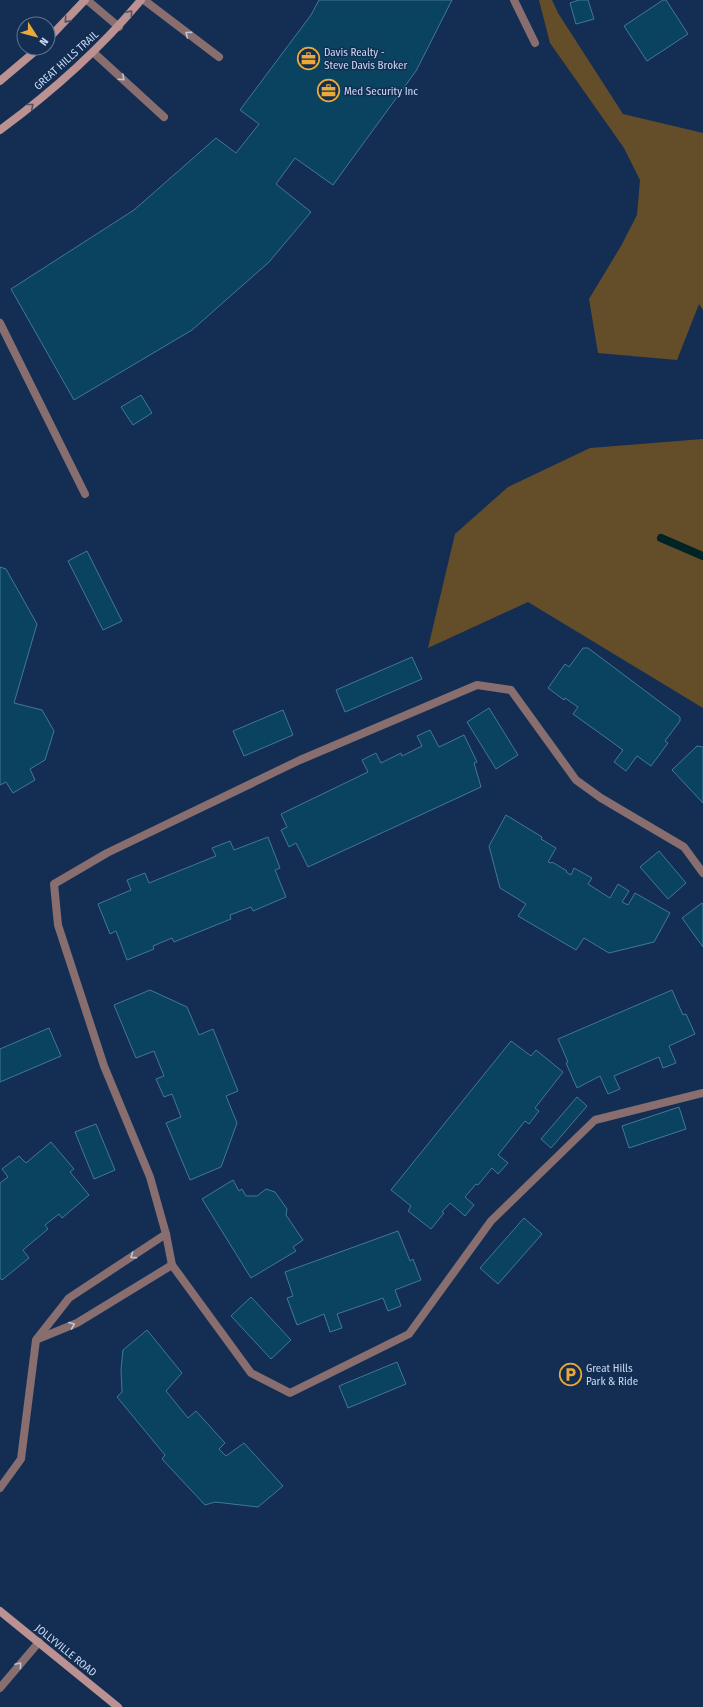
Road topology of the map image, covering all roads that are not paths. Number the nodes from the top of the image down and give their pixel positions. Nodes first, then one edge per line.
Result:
1 (86, 0) edge
2 (142, 0) edge
3 (514, 0) edge
4 (119, 27) junction
5 (56, 31) edge
6 (535, 43) dead end
7 (93, 52) junction
8 (30, 56) edge
9 (219, 57) dead end
10 (0, 81) edge
11 (164, 117) dead end
12 (0, 130) edge
13 (0, 323) edge
14 (85, 494) dead end
15 (703, 873) edge
16 (703, 1093) edge
17 (166, 1234) junction
18 (172, 1266) junction
19 (36, 1340) junction
20 (0, 1488) edge
21 (0, 1611) edge
22 (39, 1642) junction
23 (0, 1688) edge
24 (118, 1707) edge

1 - 4 street
1 -> 5 street
4 -> 2 street, GREAT HILLS TRAIL
9 -> 2 street
3 - 6 street
4 - 7 street, GREAT HILLS TRAIL
7 -> 11 street
12 -> 7 street, GREAT HILLS TRAIL
8 - 10 street
13 - 14 street
15 - 17 street
16 - 18 street
17 - 18 street
17 -> 19 street
19 -> 18 street
19 - 20 street
21 - 22 street, JOLLYVILLE ROAD
23 -> 22 street
22 - 24 street, JOLLYVILLE ROAD

